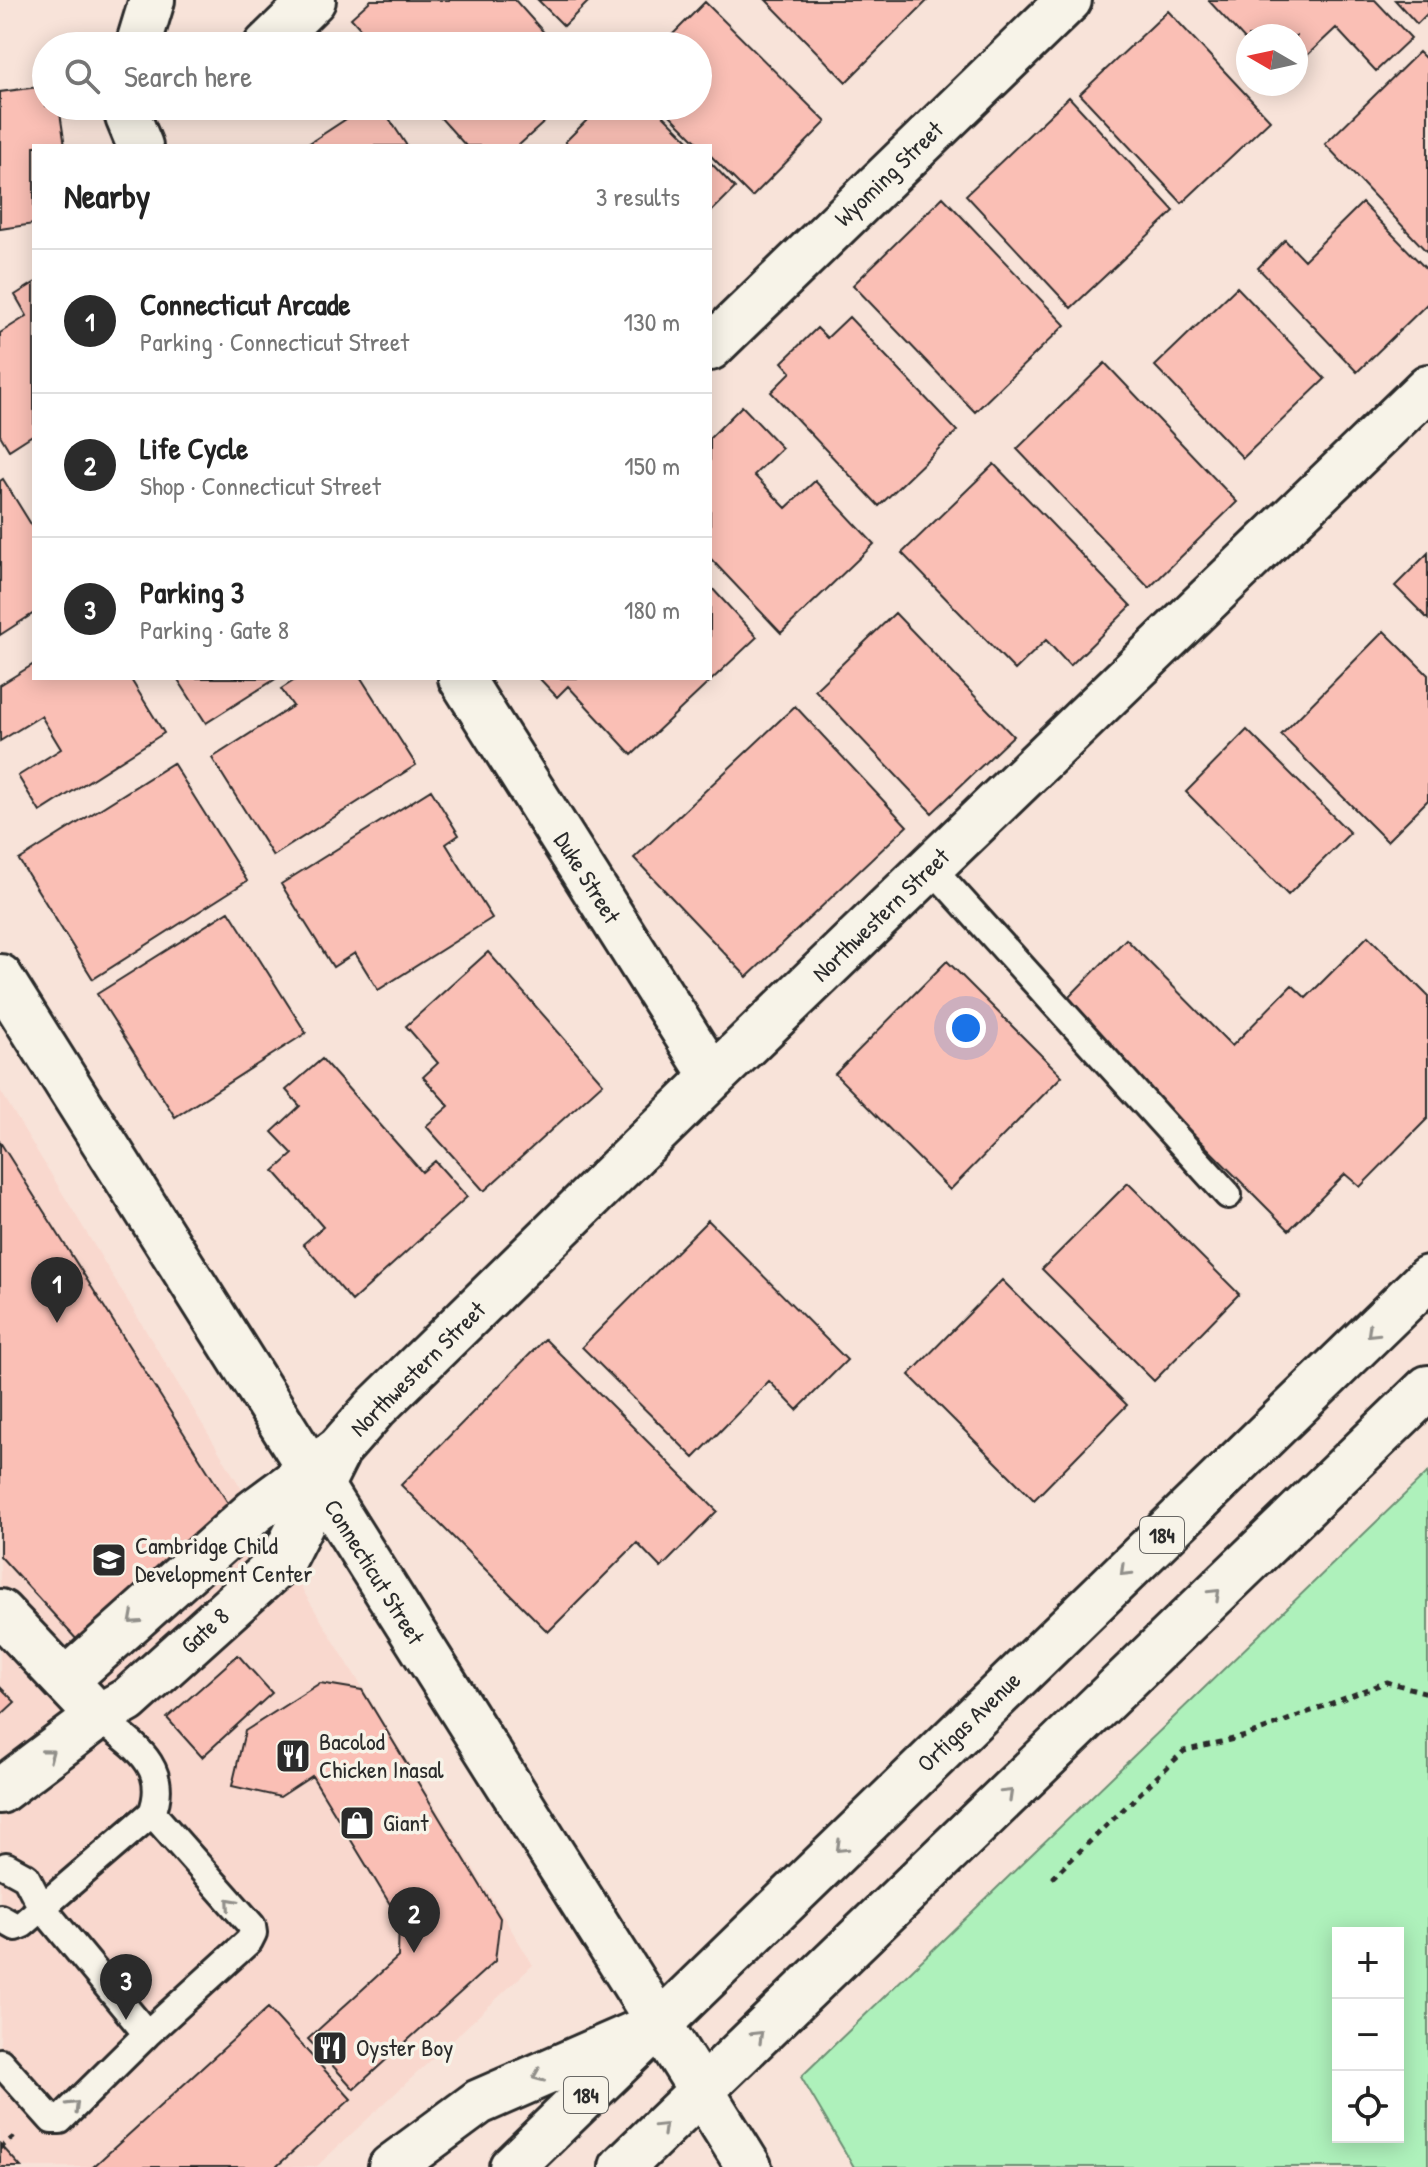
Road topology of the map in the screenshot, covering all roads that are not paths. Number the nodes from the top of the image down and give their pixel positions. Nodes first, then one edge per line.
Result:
1 (152, 0) edge
2 (313, 0) edge
3 (1069, 0) edge
4 (142, 32) edge
5 (280, 32) edge
6 (712, 346) edge
7 (1428, 387) edge
8 (462, 680) edge
9 (931, 867) junction
10 (0, 977) edge
11 (713, 1077) junction
12 (1228, 1195) dead end
13 (1428, 1278) edge
14 (1428, 1388) edge
15 (323, 1469) junction
16 (0, 1612) edge
17 (66, 1680) junction
18 (98, 1717) junction
19 (0, 1791) edge
20 (152, 1813) junction
21 (3, 1862) edge
22 (41, 1906) junction
23 (0, 1918) edge
24 (661, 2023) junction
25 (147, 2034) junction
26 (0, 2062) edge
27 (701, 2090) junction
28 (391, 2167) edge
29 (512, 2167) edge
30 (622, 2167) edge
31 (749, 2167) edge

1 - 4 street
2 - 5 street
3 - 6 street, Wyoming Street
7 - 9 street, Northwestern Street
8 - 11 street, Duke Street
9 - 11 street, Northwestern Street
9 - 12 lane
10 - 15 street, Connecticut Street
11 - 15 street, Northwestern Street
13 -> 24 street, Ortigas Avenue / 184
27 -> 14 street
15 -> 17 street
15 - 18 street, Gate 8
15 - 24 street, Connecticut Street
16 - 17 street
17 - 18 street
19 -> 18 street, Gate 8
18 - 20 lane
20 - 22 lane
25 -> 20 lane
21 - 22 lane
22 - 23 lane
22 - 25 lane
24 - 27 street, Connecticut Street
24 -> 28 street
24 - 29 street, Ortigas Avenue / 184
26 -> 25 lane
30 -> 27 street
27 - 31 street, Connecticut Street

